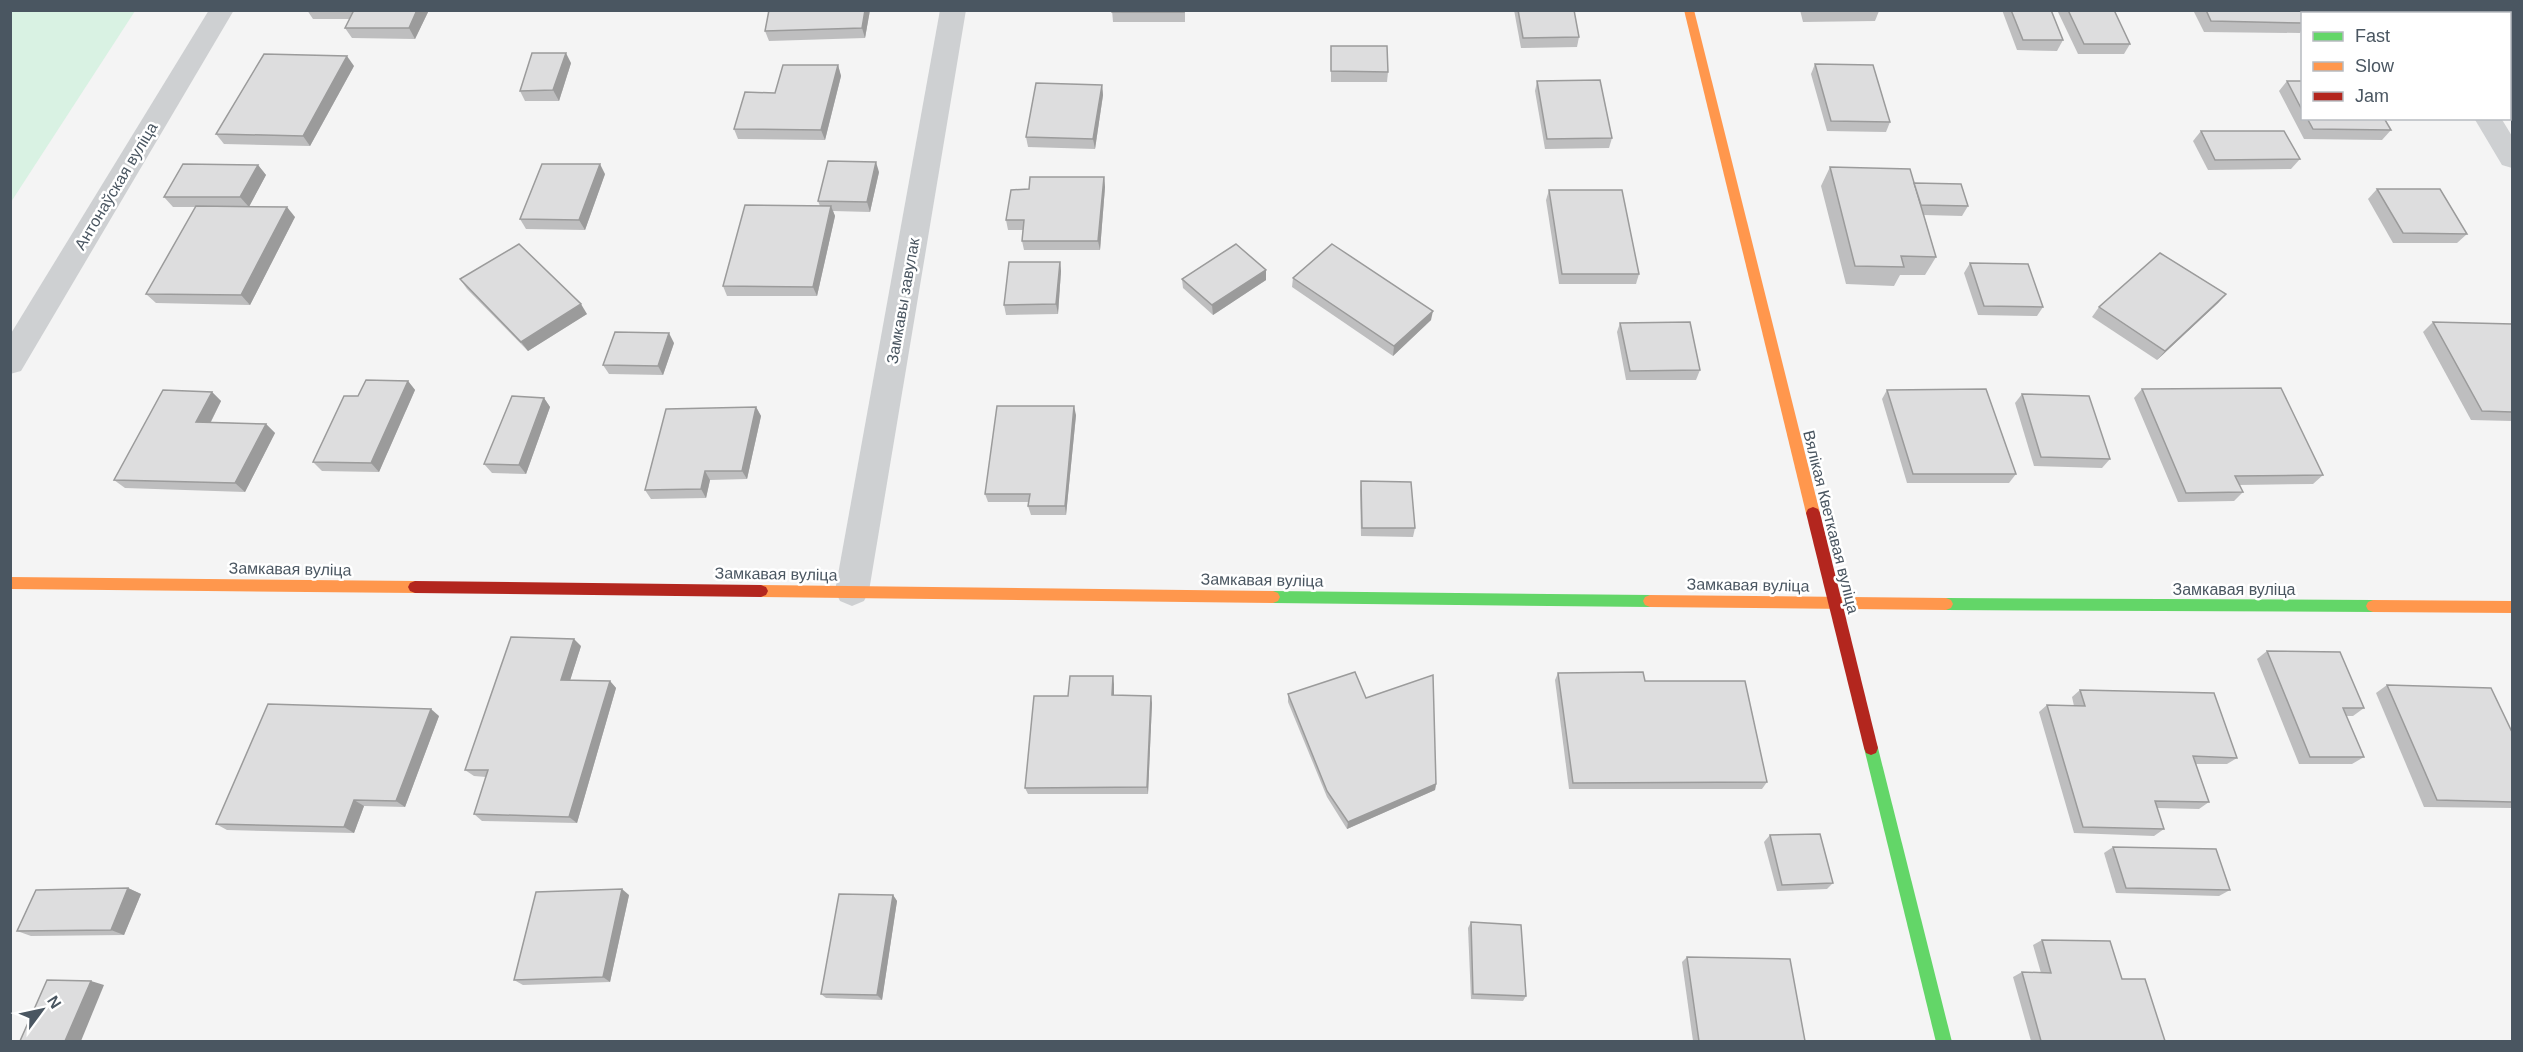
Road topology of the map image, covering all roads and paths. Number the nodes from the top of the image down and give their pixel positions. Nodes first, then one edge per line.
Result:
1 (222, 10) edge
2 (953, 10) edge
3 (1689, 10) edge
4 (2488, 120) edge
5 (2512, 158) edge
6 (10, 362) edge
7 (10, 583) edge
8 (852, 591) junction
9 (1833, 603) junction
10 (2512, 607) edge
11 (1944, 1041) edge

1 - 6 street, Антонаўская вуліца
2 - 8 street, Замкавы завулак
3 - 9 street, Вялікая Кветкавая вуліца
4 - 5 street
7 - 8 street, Замкавая вуліца
8 - 9 street, Замкавая вуліца
9 - 10 street, Замкавая вуліца
9 - 11 street, Вялікая Кветкавая вуліца

